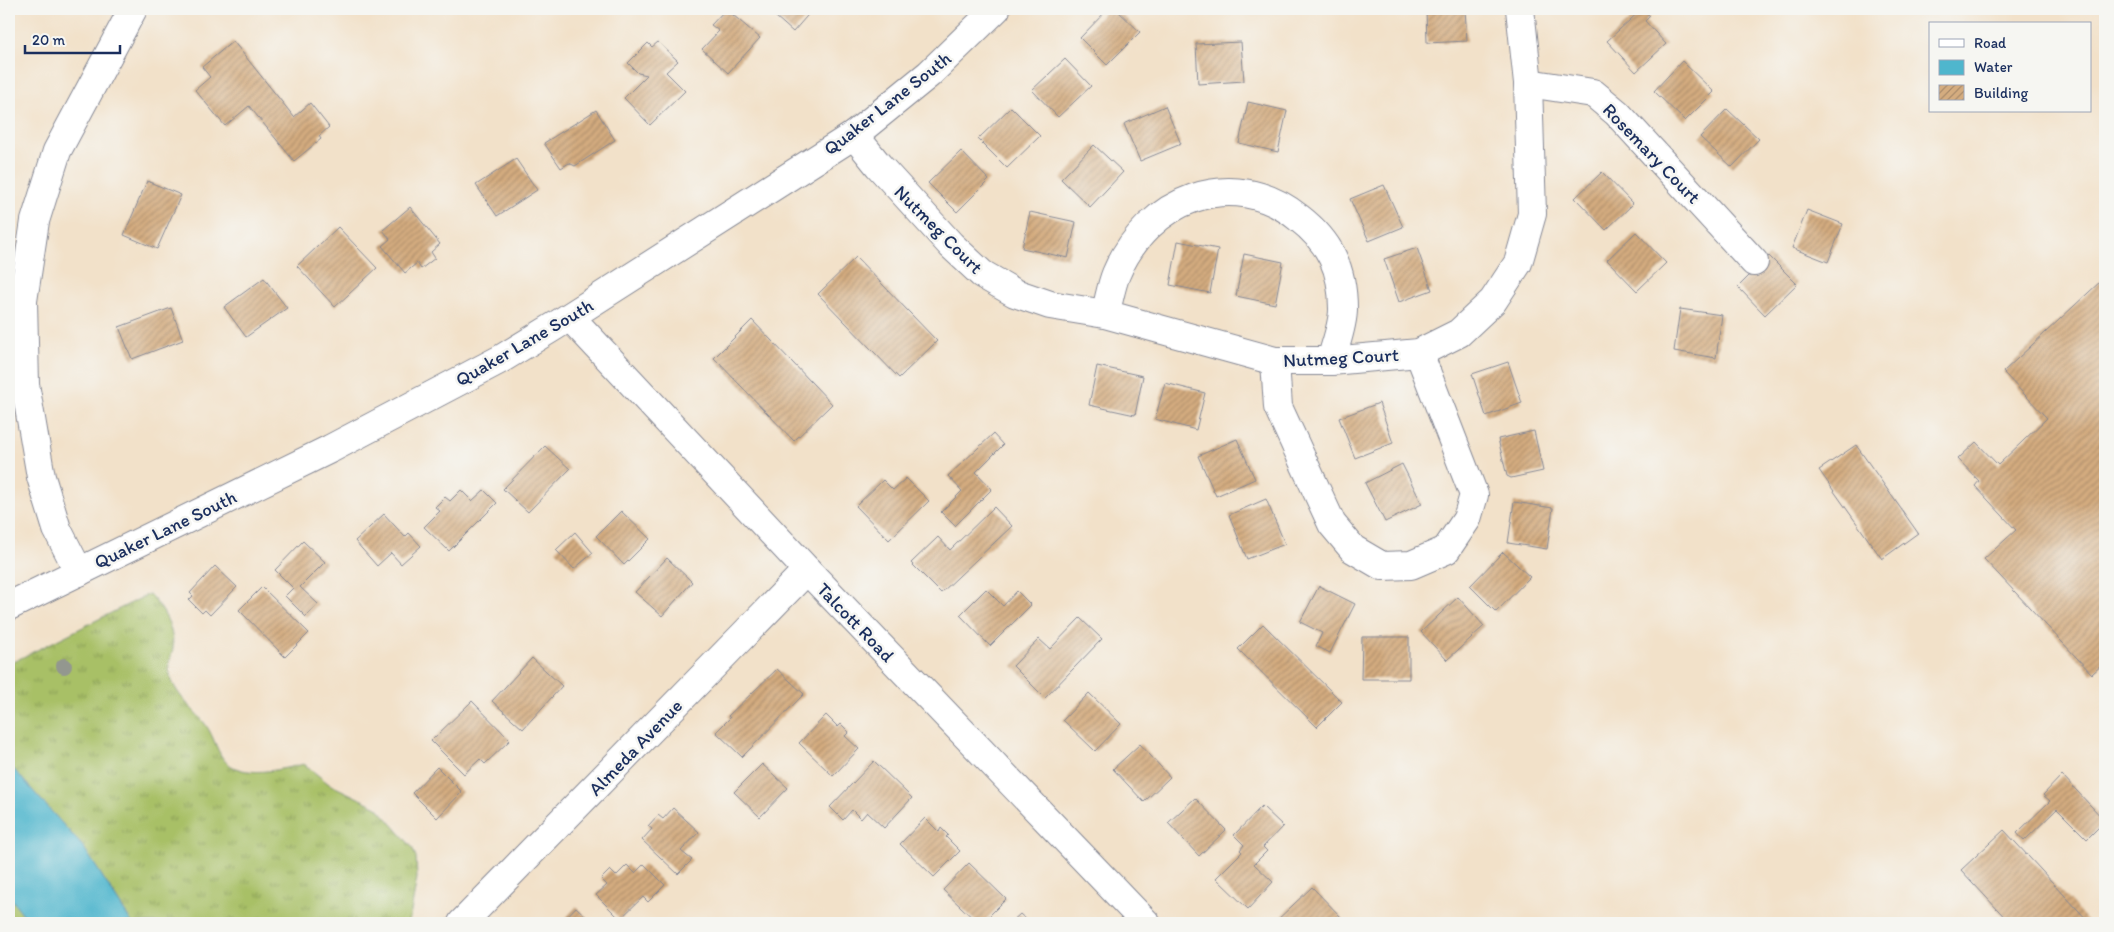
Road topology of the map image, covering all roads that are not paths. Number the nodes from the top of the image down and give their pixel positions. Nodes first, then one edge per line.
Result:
1 (132, 9) edge
2 (996, 9) edge
3 (1520, 9) edge
4 (1528, 83) junction
5 (854, 135) junction
6 (1754, 262) dead end
7 (1105, 314) junction
8 (570, 317) junction
9 (1419, 353) junction
10 (1275, 361) junction
11 (1331, 361) junction
12 (807, 570) junction
13 (79, 572) junction
14 (9, 606) edge
15 (462, 923) edge
16 (1146, 923) edge

1 - 13 street
2 - 5 street, Quaker Lane South
3 - 4 street, Nutmeg Court
4 - 6 street, Rosemary Court
4 - 9 street, Nutmeg Court
5 - 7 street, Nutmeg Court
5 - 8 street, Quaker Lane South
7 - 10 street, Nutmeg Court
7 - 11 street
8 - 12 street, Talcott Road
8 - 13 street, Quaker Lane South
9 - 10 street
9 - 11 street, Nutmeg Court
10 - 11 street, Nutmeg Court
12 - 15 street, Almeda Avenue
12 - 16 street, Talcott Road
13 - 14 street, Quaker Lane South

